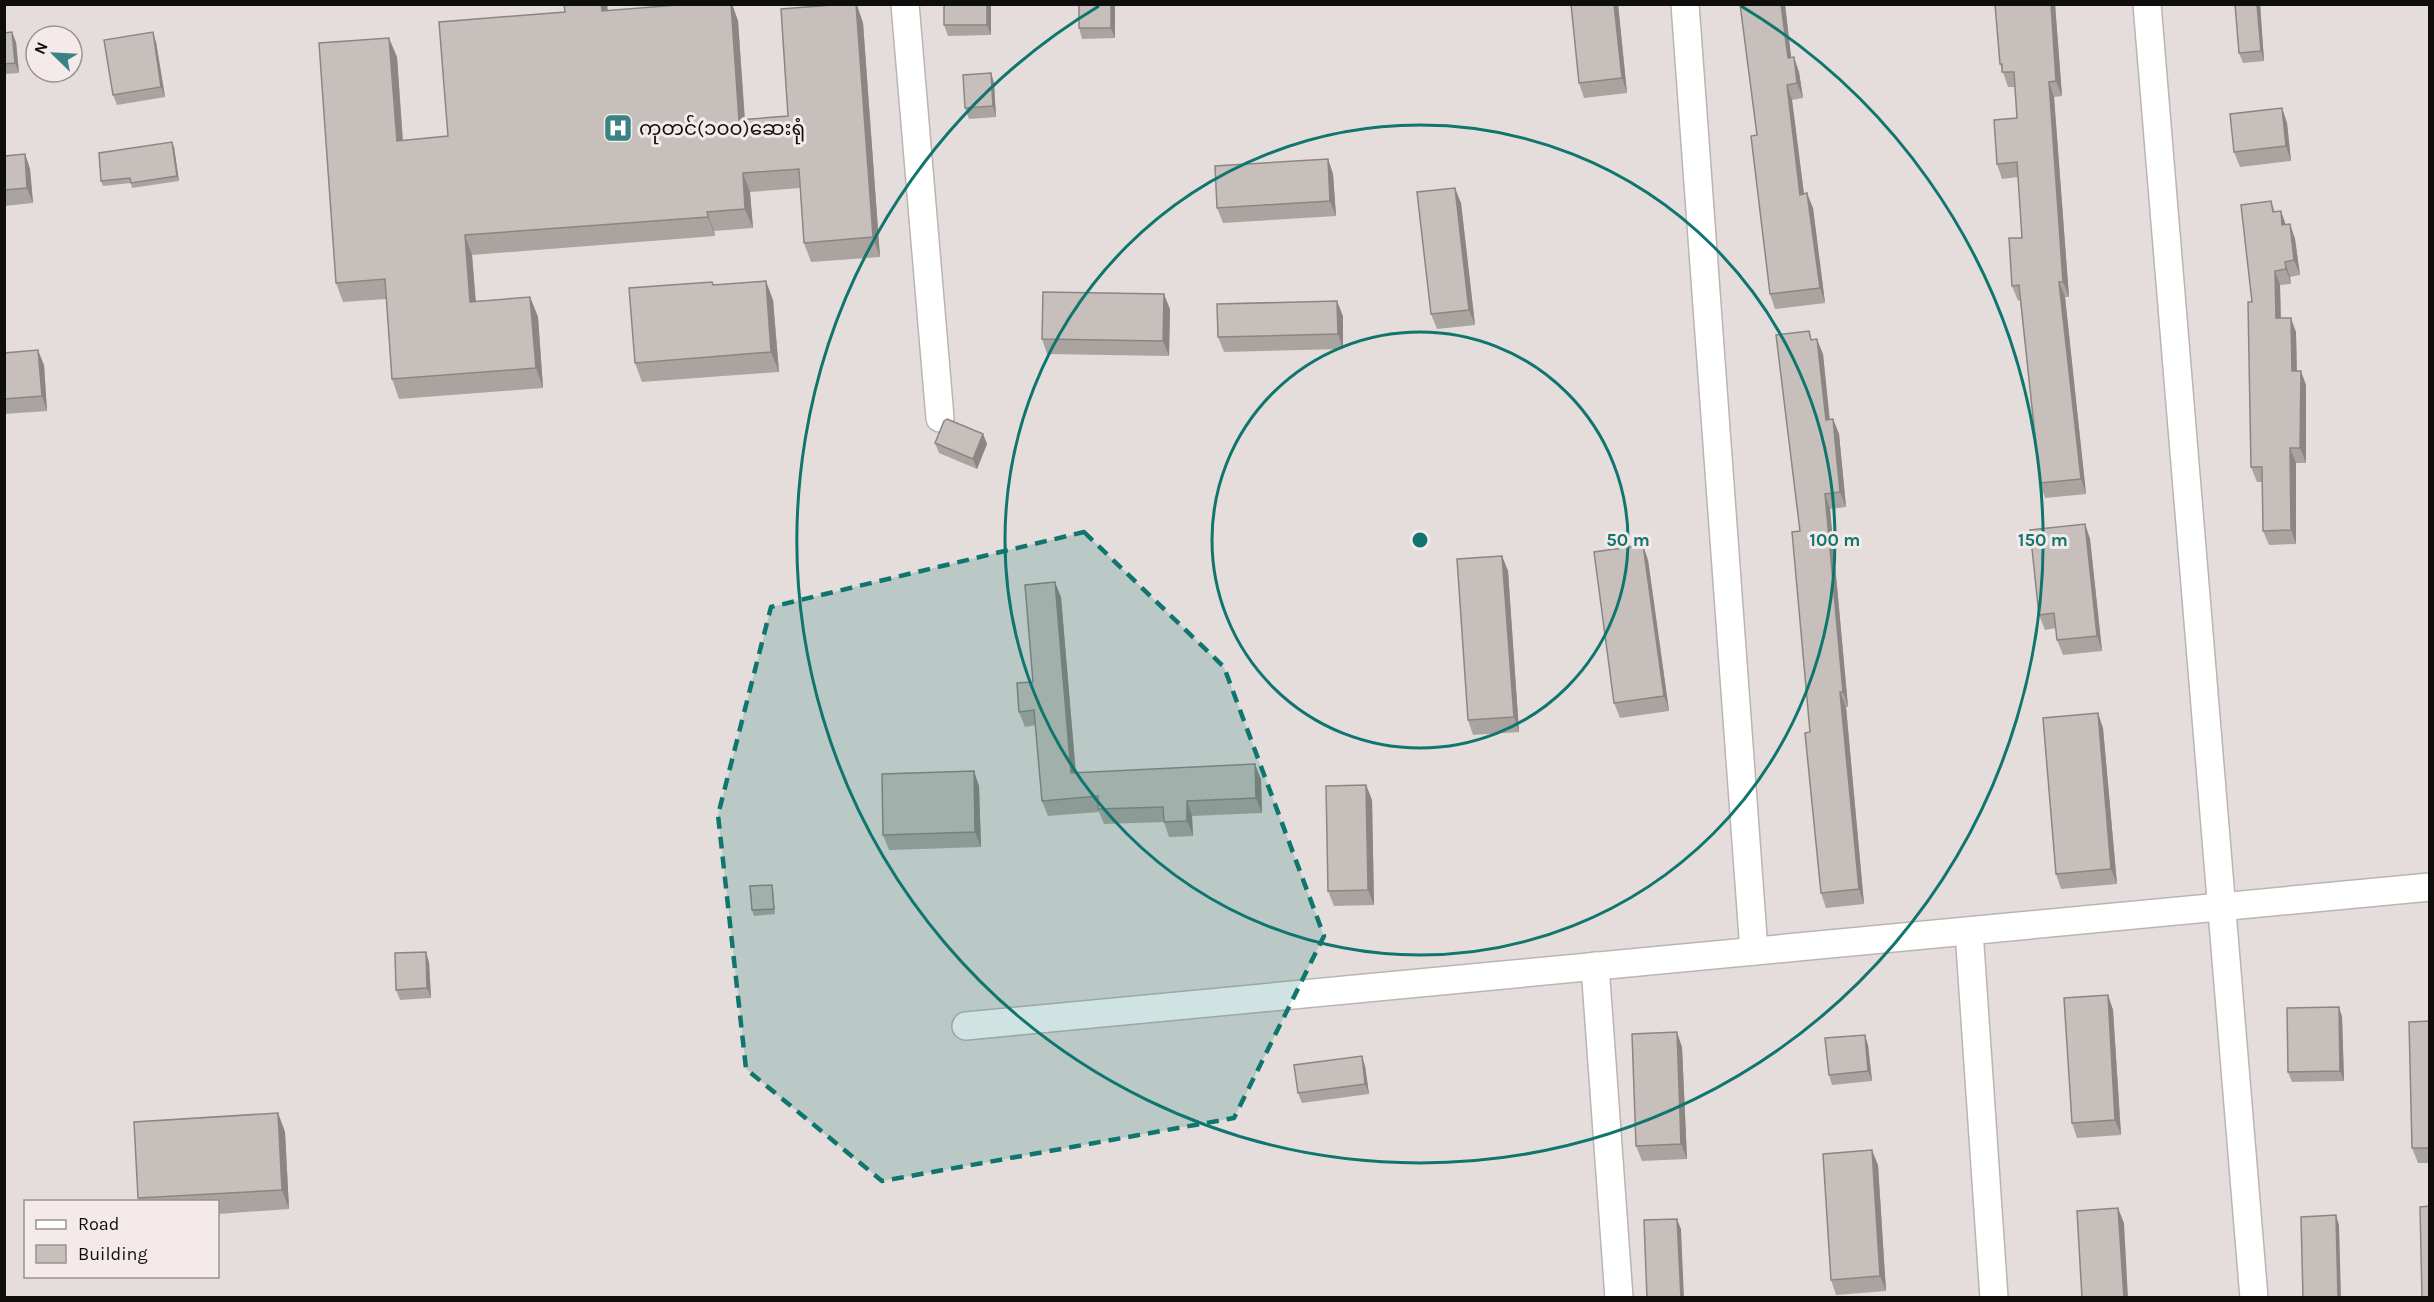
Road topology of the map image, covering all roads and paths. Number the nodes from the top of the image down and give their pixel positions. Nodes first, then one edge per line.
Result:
1 (905, 4) edge
2 (1685, 4) edge
3 (2147, 4) edge
4 (940, 418) dead end
5 (2430, 887) edge
6 (2222, 907) junction
7 (1970, 931) junction
8 (1754, 951) junction
9 (1595, 966) junction
10 (966, 1026) dead end
11 (1619, 1298) edge
12 (1994, 1298) edge
13 (2254, 1298) edge

1 - 4 street
2 - 8 street
3 - 6 street
5 - 6 street
6 - 7 street
6 - 13 street
7 - 8 street
7 - 12 street
8 - 9 street
9 - 10 street
9 - 11 street

